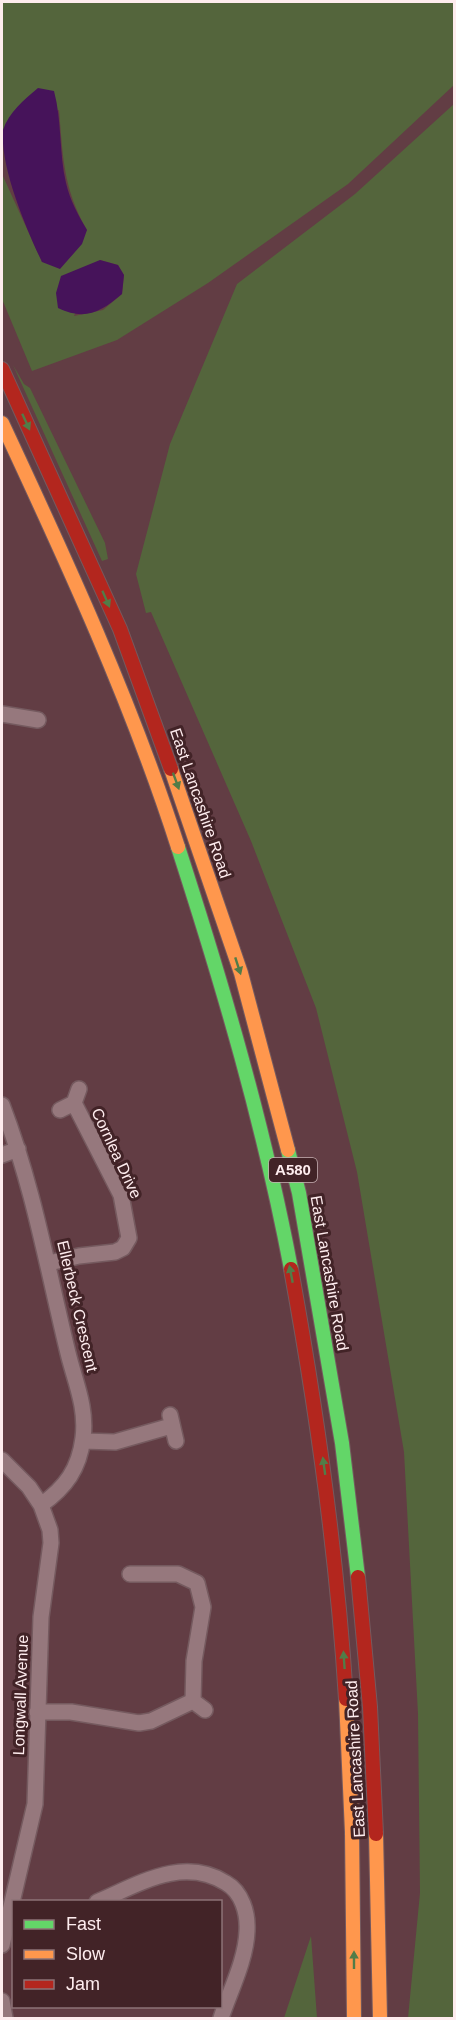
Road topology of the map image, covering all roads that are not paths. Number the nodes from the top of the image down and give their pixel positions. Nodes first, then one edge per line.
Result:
1 (2, 369) edge
2 (2, 423) edge
3 (2, 714) edge
4 (38, 720) dead end
5 (71, 1100) dead end
6 (2, 1105) edge
7 (18, 1149) junction
8 (2, 1155) edge
9 (49, 1263) junction
10 (172, 1428) dead end
11 (83, 1440) junction
12 (2, 1460) edge
13 (41, 1505) junction
14 (130, 1574) dead end
15 (37, 1712) junction
16 (12, 1900) edge
17 (102, 1900) edge
18 (11, 1905) edge
19 (2, 1945) edge
20 (2, 2001) edge
21 (5, 2019) edge
22 (221, 2019) edge
23 (354, 2019) edge
24 (380, 2019) edge

1 -> 24 highway, East Lancashire Road / A580
23 -> 2 highway, East Lancashire Road / A580
3 - 4 street
5 - 9 street, Cornlea Drive
6 - 7 street, Ellerbeck Crescent
7 - 8 street
7 - 9 street, Ellerbeck Crescent
9 - 11 street, Ellerbeck Crescent
10 - 11 street
11 - 13 street, Ellerbeck Crescent
12 - 13 street, Longwall Avenue
13 - 15 street, Longwall Avenue
14 - 15 street
15 - 16 street, Longwall Avenue
17 - 22 street
18 - 19 street, Longwall Avenue
20 - 21 street

